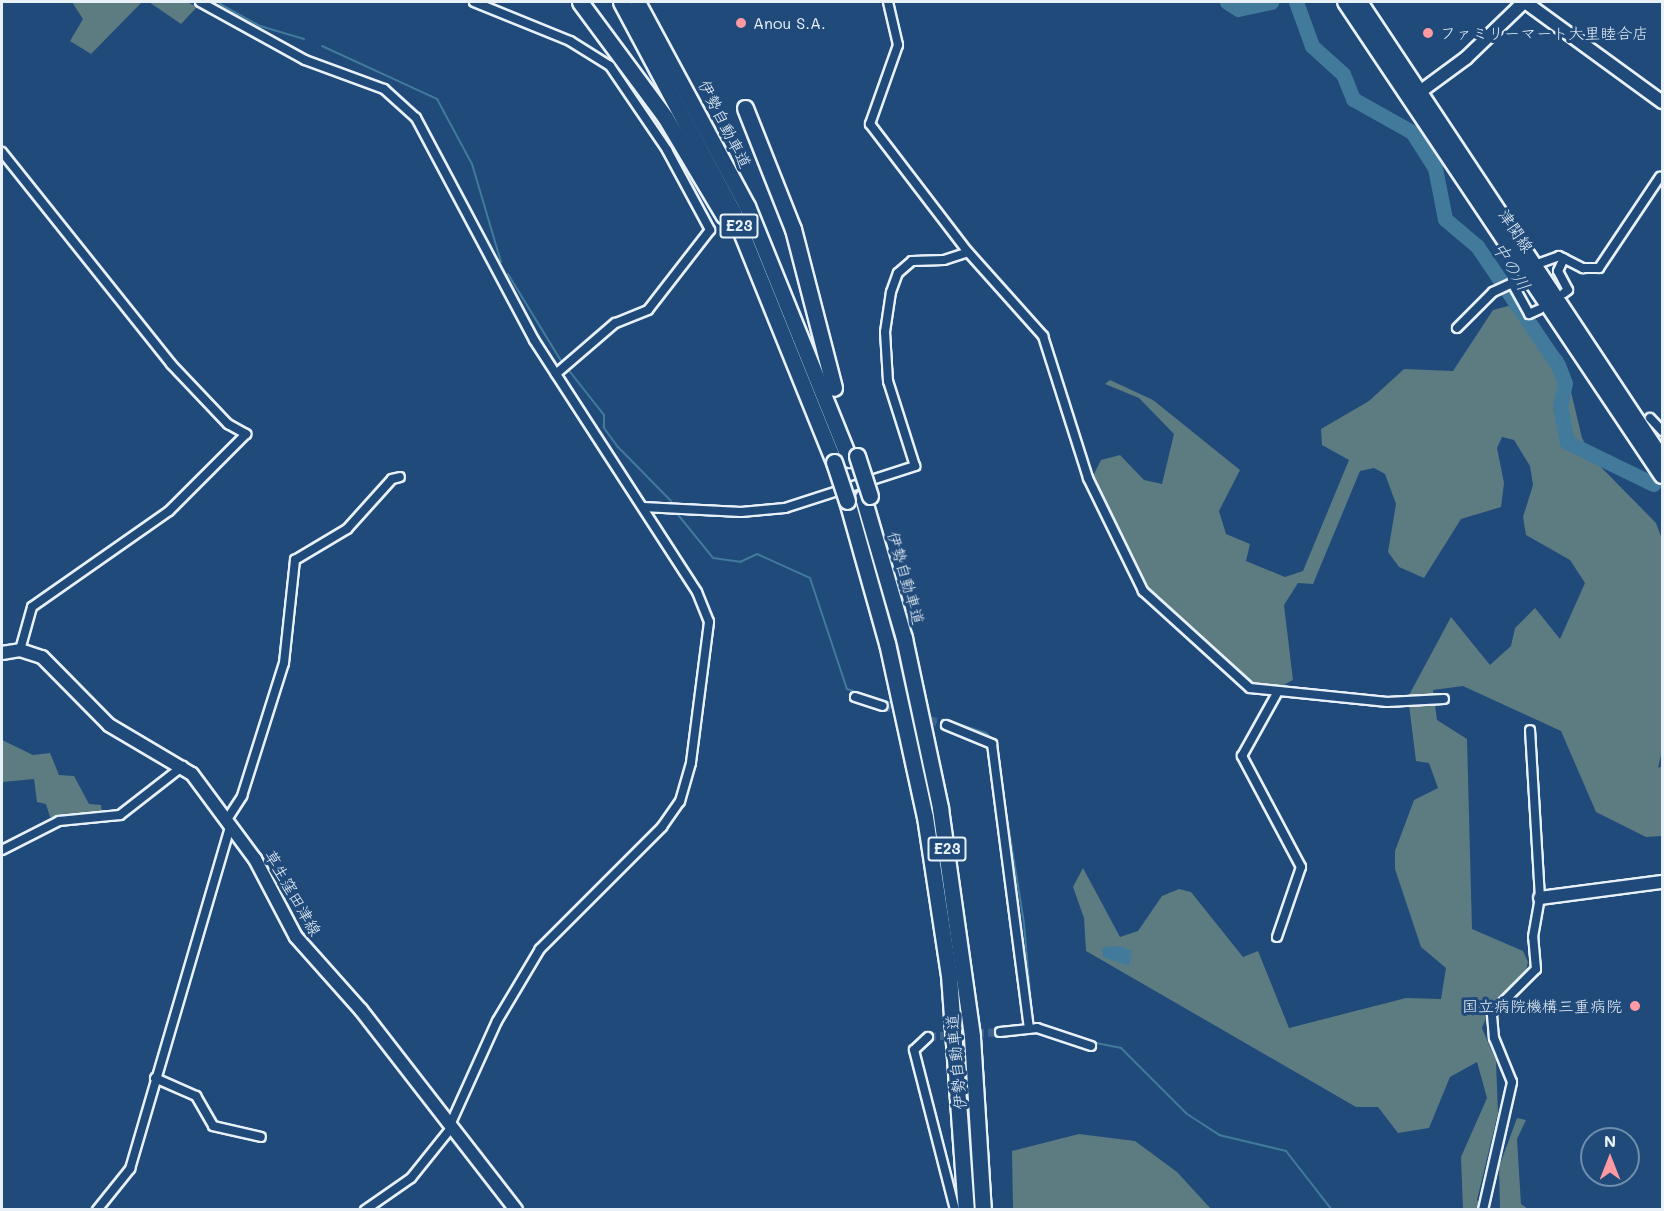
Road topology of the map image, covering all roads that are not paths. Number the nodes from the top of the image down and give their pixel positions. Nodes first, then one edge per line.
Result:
1 (200, 2) edge
2 (474, 2) edge
3 (580, 2) edge
4 (621, 2) edge
5 (638, 2) edge
6 (888, 2) edge
7 (1345, 2) edge
8 (1360, 2) edge
9 (1525, 2) edge
10 (1416, 95) junction
11 (1662, 102) edge
12 (745, 108) dead end
13 (2, 152) edge
14 (1660, 177) dead end
15 (968, 252) junction
16 (1564, 258) junction
17 (1540, 263) dead end
18 (1564, 293) dead end
19 (1540, 309) dead end
20 (778, 316) junction
21 (1457, 328) dead end
22 (559, 372) junction
23 (1650, 418) dead end
24 (1662, 431) edge
25 (853, 458) junction
26 (1662, 458) edge
27 (1662, 475) edge
28 (400, 477) dead end
29 (643, 507) junction
30 (20, 650) junction
31 (2, 653) edge
32 (1277, 693) junction
33 (855, 697) dead end
34 (1444, 699) dead end
35 (883, 706) tunnel mouth
36 (946, 725) tunnel mouth
37 (1530, 730) dead end
38 (183, 766) junction
39 (228, 824) junction
40 (2, 850) edge
41 (1662, 882) edge
42 (1540, 898) junction
43 (1277, 937) dead end
44 (1029, 1029) junction
45 (1000, 1032) tunnel mouth
46 (928, 1037) dead end
47 (1091, 1046) dead end
48 (155, 1078) junction
49 (451, 1126) junction
50 (261, 1137) dead end
51 (97, 1209) edge
52 (365, 1209) edge
53 (516, 1209) edge
54 (955, 1209) edge
55 (966, 1209) edge
56 (983, 1209) edge
57 (1483, 1209) edge

1 - 22 street
2 - 22 street
3 - 20 highway
4 - 20 highway, 伊勢自動車道 / E23
5 - 25 highway, 伊勢自動車道 / E23
6 - 15 street
7 - 10 main road, 津関線
8 - 10 main road, 津関線
9 - 10 main road
9 - 11 main road
10 - 26 main road, 津関線
10 - 27 main road, 津関線
12 - 25 highway
13 - 30 street
14 - 16 street
15 - 29 street
15 - 32 street
16 - 17 street
16 - 18 street
19 - 21 street
20 - 55 highway, 伊勢自動車道 / E23, bridge
22 - 29 street
23 - 24 street
25 - 56 highway, 伊勢自動車道 / E23
28 - 39 street
29 - 49 street
30 - 31 main road
30 - 38 main road, 草生窪田津線
32 - 34 street
32 - 43 street
33 - 35 street
36 - 44 street
37 - 42 street
38 - 39 main road, 草生窪田津線
38 - 40 street
39 - 48 street
39 - 49 main road, 草生窪田津線
41 - 42 main road
42 - 57 street
44 - 45 street
44 - 47 street
46 - 54 street
48 - 50 street
48 - 51 street
49 - 52 street
49 - 53 main road, 草生窪田津線

